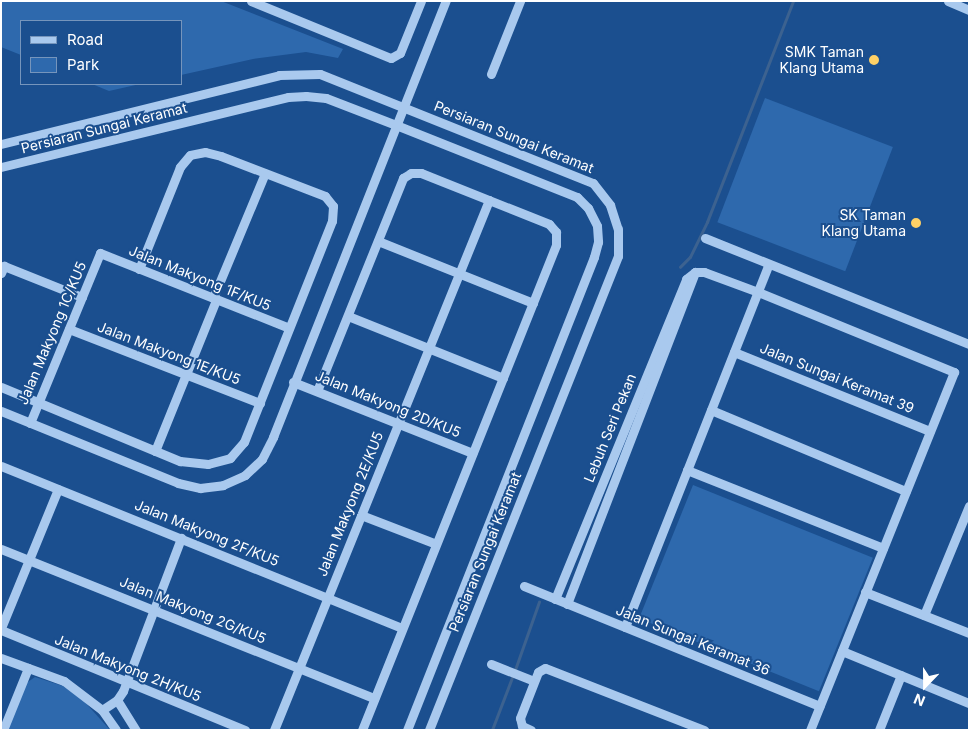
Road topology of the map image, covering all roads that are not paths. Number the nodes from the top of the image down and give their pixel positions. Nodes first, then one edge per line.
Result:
1 (251, 1) edge
2 (421, 1) edge
3 (446, 1) edge
4 (520, 1) edge
5 (948, 1) edge
6 (969, 10) edge
7 (491, 74) dead end
8 (404, 107) junction
9 (396, 125) junction
10 (1, 144) edge
11 (1, 167) edge
12 (265, 173) junction
13 (489, 200) junction
14 (705, 238) dead end
15 (378, 241) junction
16 (100, 253) joint
17 (768, 266) junction
18 (139, 269) junction
19 (696, 272) junction
20 (1, 273) edge
21 (459, 273) junction
22 (758, 292) junction
23 (82, 297) junction
24 (215, 299) junction
25 (532, 303) junction
26 (348, 316) junction
27 (69, 328) junction
28 (289, 328) junction
29 (968, 342) edge
30 (429, 348) junction
31 (734, 352) junction
32 (186, 374) junction
33 (503, 378) junction
34 (293, 382) junction
35 (1, 387) edge
36 (317, 390) junction
37 (38, 402) junction
38 (260, 403) junction
39 (711, 410) junction
40 (1, 411) edge
41 (30, 422) junction
42 (398, 423) junction
43 (930, 431) junction
44 (155, 451) junction
45 (472, 453) junction
46 (1, 466) edge
47 (687, 470) junction
48 (58, 489) junction
49 (906, 490) junction
50 (969, 506) edge
51 (360, 515) junction
52 (181, 538) junction
53 (436, 544) junction
54 (883, 548) junction
55 (1, 549) edge
56 (29, 560) junction
57 (524, 586) dead end
58 (866, 592) junction
59 (328, 596) junction
60 (555, 599) junction
61 (567, 604) junction
62 (153, 610) junction
63 (924, 615) junction
64 (625, 627) junction
65 (402, 628) junction
66 (1, 629) edge
67 (969, 633) edge
68 (842, 651) junction
69 (1, 658) edge
70 (491, 664) dead end
71 (299, 667) junction
72 (28, 668) junction
73 (901, 675) junction
74 (124, 681) junction
75 (534, 681) junction
76 (374, 698) junction
77 (117, 700) junction
78 (969, 703) edge
79 (820, 706) junction
80 (102, 710) junction
81 (3, 730) edge
82 (116, 730) edge
83 (136, 730) edge
84 (244, 730) edge
85 (274, 730) edge
86 (362, 730) edge
87 (407, 730) edge
88 (429, 730) edge
89 (531, 730) edge
90 (704, 730) edge
91 (810, 730) edge
92 (879, 730) edge

1 - 2 street
3 - 8 street
4 - 7 street
5 - 6 street
8 - 9 street
8 - 10 street, Persiaran Sungai Keramat
8 - 88 street, Persiaran Sungai Keramat
9 - 11 street, Persiaran Sungai Keramat
9 - 34 street
9 - 87 street, Persiaran Sungai Keramat
12 - 18 street
12 - 24 street
12 - 28 street
13 - 15 street
13 - 21 street, Jalan Makyong 2E/KU5
13 - 25 street
14 - 17 street
15 - 21 street
15 - 26 street
16 - 18 street, Jalan Makyong 1F/KU5
16 - 23 street, Jalan Makyong 1C/KU5
17 - 22 street
17 - 29 street
18 - 24 street, Jalan Makyong 1F/KU5
19 - 22 street
19 - 60 street, Lebuh Seri Pekan
19 - 61 street
20 - 23 street
21 - 25 street
21 - 30 street, Jalan Makyong 2E/KU5
22 - 31 street
22 - 43 street
23 - 27 street, Jalan Makyong 1C/KU5
24 - 28 street, Jalan Makyong 1F/KU5
24 - 32 street
25 - 33 street
26 - 30 street
26 - 36 street
27 - 32 street, Jalan Makyong 1E/KU5
27 - 37 street, Jalan Makyong 1C/KU5
28 - 38 street
30 - 33 street
30 - 42 street, Jalan Makyong 2E/KU5
31 - 39 street
31 - 43 street, Jalan Sungai Keramat 39
32 - 38 street, Jalan Makyong 1E/KU5
32 - 44 street
33 - 45 street
34 - 36 street, Jalan Makyong 2D/KU5
34 - 41 street
35 - 37 street
36 - 42 street, Jalan Makyong 2D/KU5
37 - 41 street, Jalan Makyong 1C/KU5
37 - 44 street
38 - 44 street
39 - 47 street
39 - 49 street
40 - 41 street
42 - 45 street, Jalan Makyong 2D/KU5
42 - 51 street, Jalan Makyong 2E/KU5
43 - 49 street
45 - 53 street
46 - 48 street, Jalan Makyong 2F/KU5
47 - 54 street
47 - 64 street
48 - 52 street, Jalan Makyong 2F/KU5
48 - 56 street
49 - 54 street
50 - 63 street
51 - 53 street
51 - 59 street, Jalan Makyong 2E/KU5
52 - 59 street, Jalan Makyong 2F/KU5
52 - 62 street
53 - 65 street
54 - 58 street
55 - 56 street, Jalan Makyong 2G/KU5
56 - 62 street, Jalan Makyong 2G/KU5
56 - 66 street
57 - 60 street, Jalan Sungai Keramat 36
58 - 63 street
58 - 68 street
59 - 65 street, Jalan Makyong 2F/KU5
59 - 71 street, Jalan Makyong 2E/KU5
60 - 61 street, Jalan Sungai Keramat 36
61 - 64 street, Jalan Sungai Keramat 36
62 - 71 street, Jalan Makyong 2G/KU5
62 - 74 street
63 - 67 street
64 - 79 street, Jalan Sungai Keramat 36
65 - 76 street
66 - 74 street, Jalan Makyong 2H/KU5
68 - 73 street
68 - 79 street
69 - 72 street
70 - 75 street
71 - 76 street, Jalan Makyong 2G/KU5
71 - 85 street, Jalan Makyong 2E/KU5
72 - 80 street
72 - 81 street
73 - 78 street
73 - 92 street
74 - 77 street
74 - 84 street, Jalan Makyong 2H/KU5
75 - 89 street
75 - 90 street
76 - 86 street
77 - 80 street
77 - 83 street
79 - 91 street
80 - 82 street

